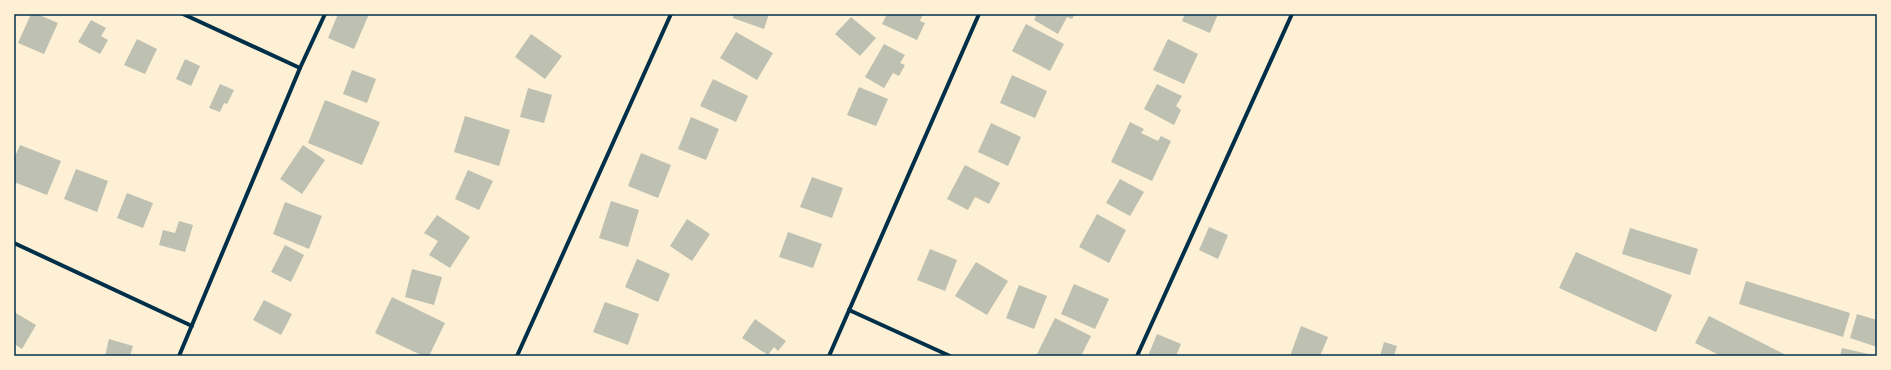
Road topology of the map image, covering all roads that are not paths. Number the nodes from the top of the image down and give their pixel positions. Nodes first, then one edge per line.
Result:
1 (183, 14) edge
2 (325, 14) edge
3 (671, 14) edge
4 (979, 14) edge
5 (1292, 14) edge
6 (300, 68) junction
7 (14, 243) edge
8 (849, 310) junction
9 (192, 326) junction
10 (179, 356) edge
11 (517, 356) edge
12 (829, 356) edge
13 (950, 356) edge
14 (1137, 356) edge

1 - 6 street
2 - 6 street
3 - 11 street
4 - 8 street
5 - 14 street
6 - 9 street
7 - 9 street
8 - 12 street
8 - 13 street
9 - 10 street

